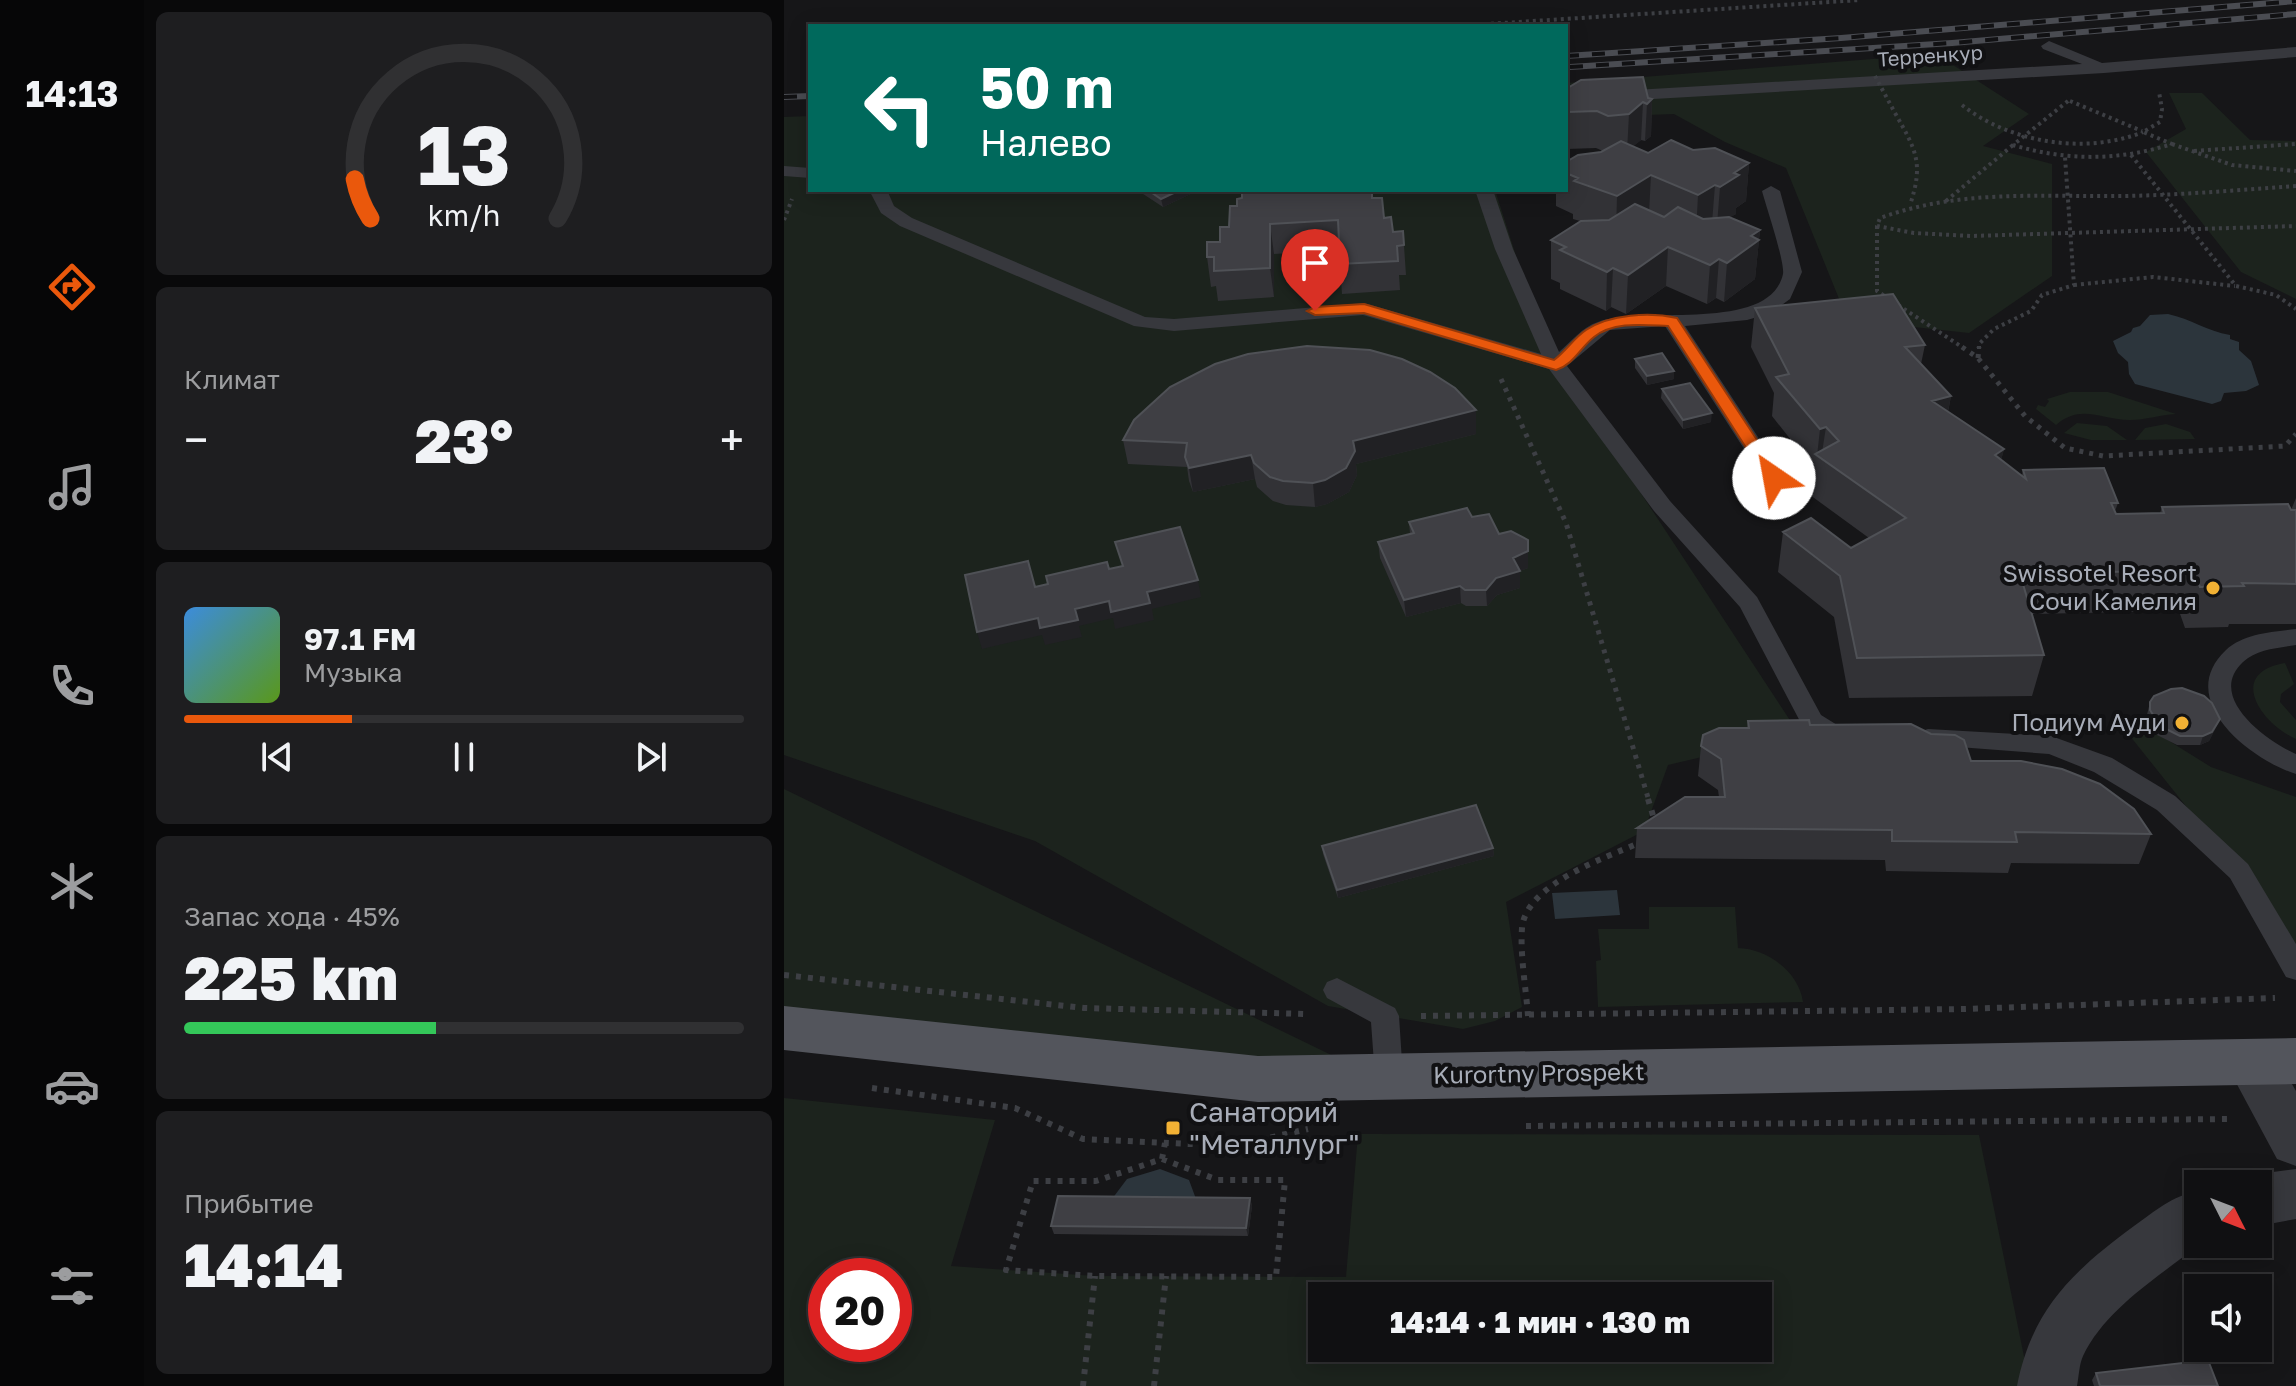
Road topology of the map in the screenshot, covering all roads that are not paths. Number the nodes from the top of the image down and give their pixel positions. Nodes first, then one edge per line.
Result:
1 (2049, 46) dead end
2 (2296, 52) edge
3 (2104, 68) junction
4 (1568, 99) edge
5 (784, 171) edge
6 (808, 173) edge
7 (1771, 191) dead end
8 (878, 192) edge
9 (1485, 192) edge
10 (1672, 321) junction
11 (1556, 365) junction
12 (1774, 478) dead end
13 (2296, 637) edge
14 (1867, 738) edge
15 (1911, 738) edge
16 (2296, 765) edge
17 (2296, 969) edge
18 (1337, 990) dead end
19 (784, 1028) edge
20 (2273, 1061) edge
21 (1389, 1077) junction
22 (2296, 1142) edge
23 (2296, 1194) edge
24 (2272, 1198) edge
25 (2184, 1222) edge
26 (2047, 1386) edge

1 - 3 lane
2 - 3 lane, Терренкур
3 - 4 lane, Терренкур
5 - 6 lane
7 - 10 lane
8 - 11 lane
9 - 11 lane
10 - 11 lane
10 - 12 lane
11 - 14 lane
13 - 16 lane
15 - 17 lane
18 - 21 lane
19 - 21 main road, Kurortny Prospekt
20 - 21 main road, Kurortny Prospekt
20 - 22 street
23 - 24 street
25 - 26 street

